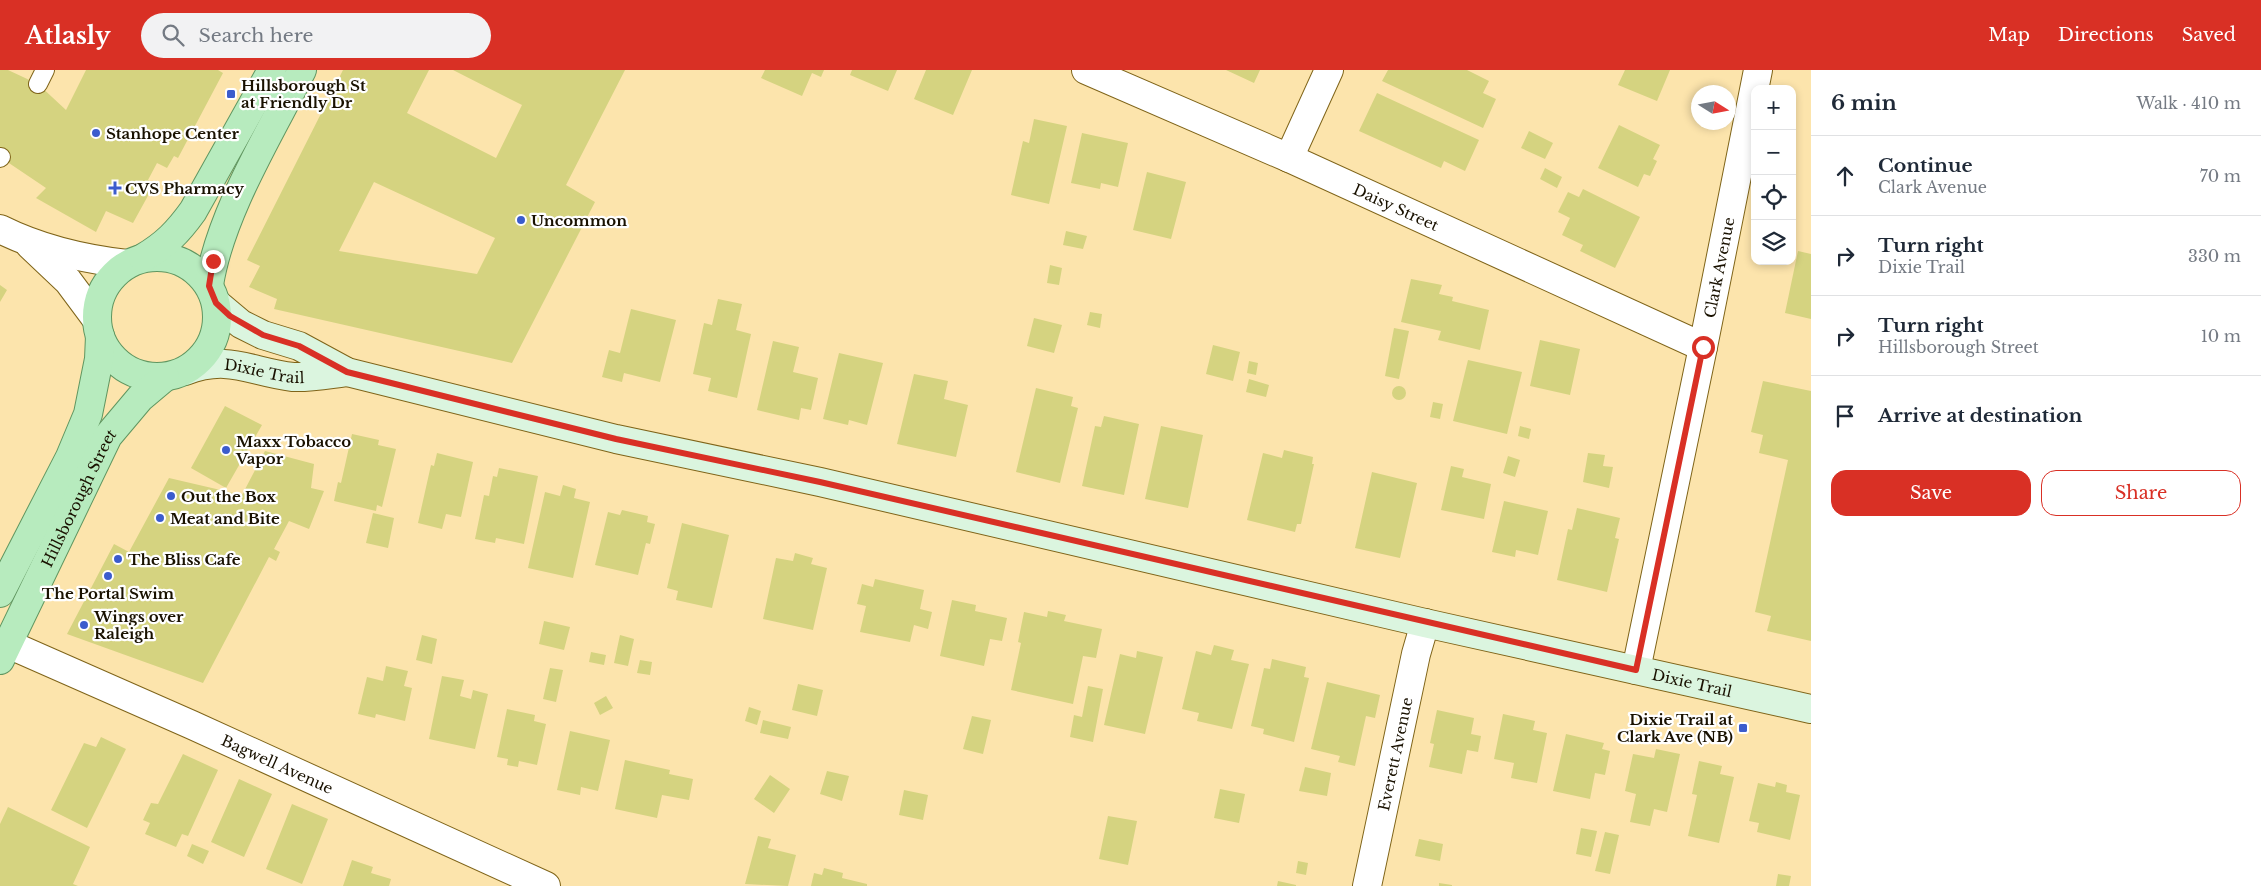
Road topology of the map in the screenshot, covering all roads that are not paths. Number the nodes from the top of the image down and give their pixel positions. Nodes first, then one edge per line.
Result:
1 (272, 70) edge
2 (302, 70) edge
3 (1086, 70) edge
4 (1329, 70) edge
5 (1758, 70) edge
6 (1289, 158) junction
7 (0, 229) edge
8 (27, 242) junction
9 (135, 261) junction
10 (213, 294) junction
11 (98, 328) junction
12 (1703, 347) junction
13 (347, 372) junction
14 (175, 374) junction
15 (0, 593) edge
16 (1425, 623) junction
17 (4, 652) edge
18 (1636, 670) junction
19 (1811, 708) edge
20 (546, 886) edge
21 (1367, 886) edge

1 - 9 main road
2 - 10 main road
3 - 6 street, Daisy Street
4 - 6 street
5 - 12 street, Clark Avenue
6 - 12 street, Daisy Street
7 - 8 street
8 - 9 street
8 - 11 street
9 - 10 main road
9 - 11 main road
10 - 13 main road, Dixie Trail
10 - 14 main road
11 - 14 main road
11 - 15 main road, Hillsborough Street
12 - 18 street, Clark Avenue
13 - 14 main road, Dixie Trail
13 - 16 main road, Dixie Trail
14 - 17 main road, Hillsborough Street
16 - 18 main road, Dixie Trail
16 - 21 street, Everett Avenue
17 - 20 street, Bagwell Avenue
18 - 19 main road, Dixie Trail

